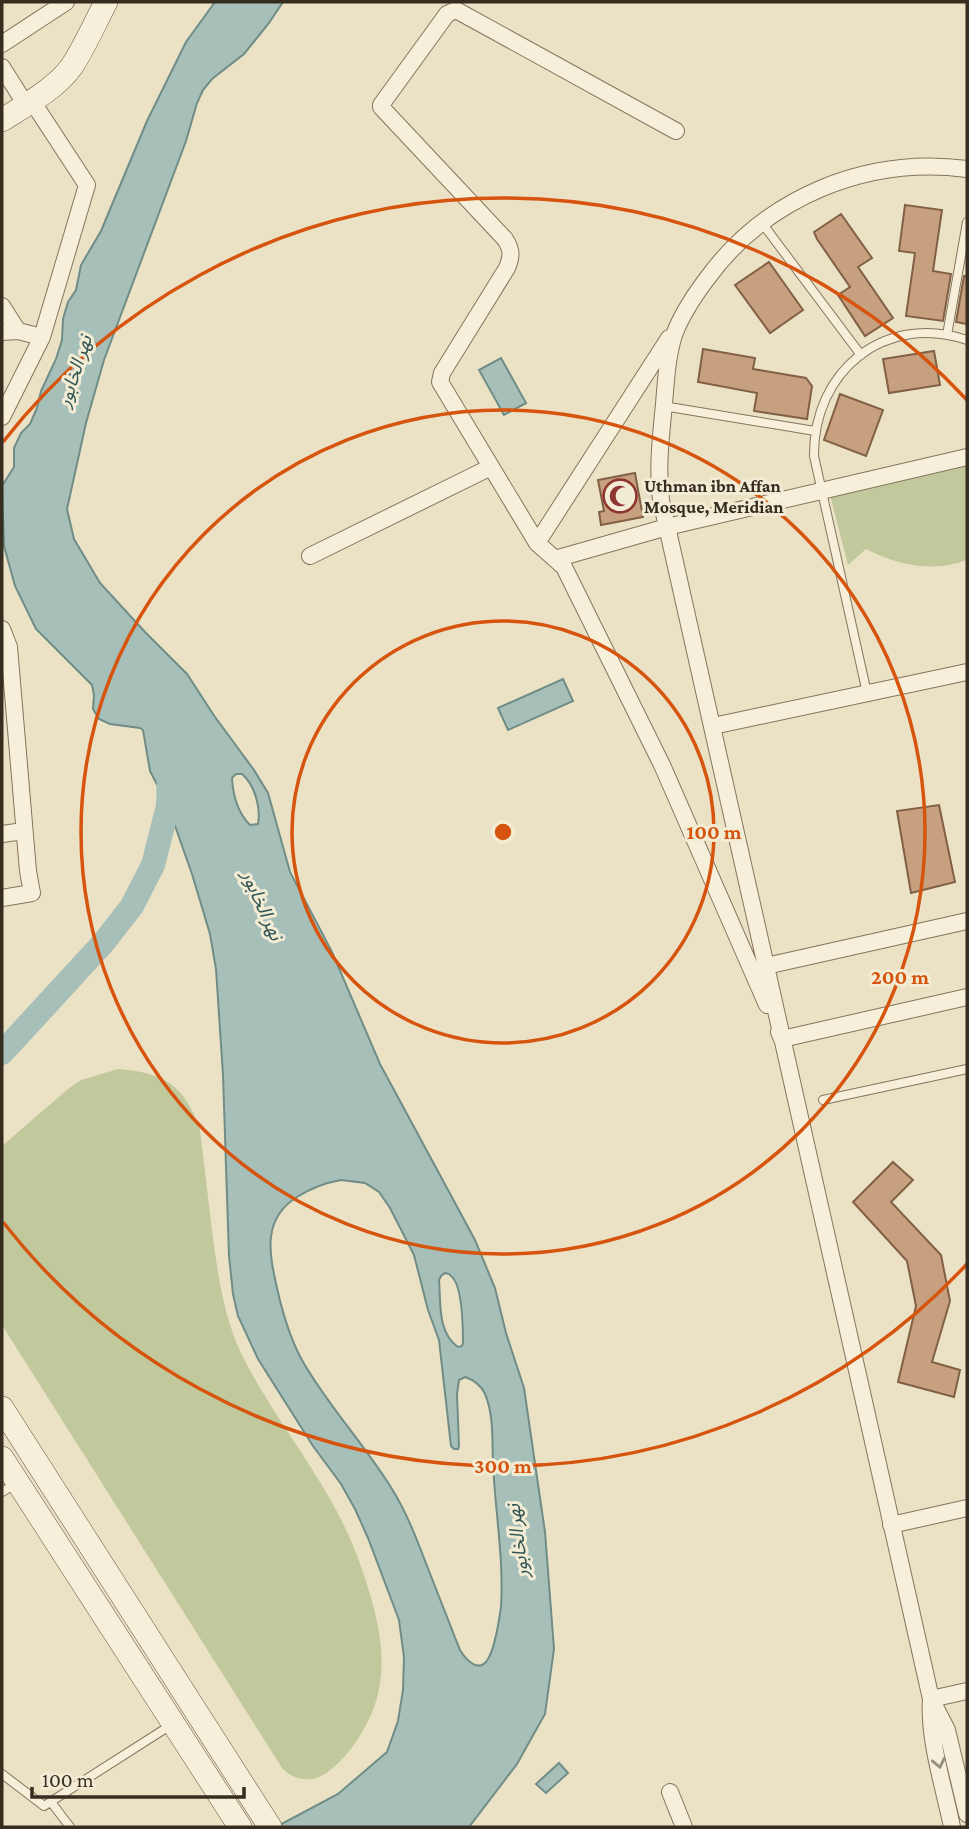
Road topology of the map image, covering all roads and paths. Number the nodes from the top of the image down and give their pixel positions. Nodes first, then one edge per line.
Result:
1 (66, 2) edge
2 (106, 2) edge
3 (2, 44) edge
4 (2, 67) edge
5 (29, 103) junction
6 (2, 120) edge
7 (676, 131) dead end
8 (967, 169) edge
9 (762, 222) junction
10 (967, 222) edge
11 (2, 306) edge
12 (687, 310) junction
13 (10, 332) edge
14 (947, 335) junction
15 (42, 337) junction
16 (967, 340) edge
17 (862, 355) junction
18 (663, 407) junction
19 (2, 417) edge
20 (815, 431) junction
21 (967, 457) edge
22 (491, 467) junction
23 (821, 491) junction
24 (667, 527) junction
25 (537, 543) junction
26 (310, 556) dead end
27 (555, 559) junction
28 (2, 629) edge
29 (967, 672) edge
30 (867, 693) junction
31 (713, 726) junction
32 (24, 831) junction
33 (2, 834) edge
34 (2, 898) edge
35 (967, 921) edge
36 (766, 967) junction
37 (967, 997) edge
38 (782, 1039) junction
39 (967, 1069) edge
40 (823, 1100) dead end
41 (2, 1408) edge
42 (2, 1458) edge
43 (10, 1487) edge
44 (967, 1508) edge
45 (891, 1525) junction
46 (967, 1691) edge
47 (931, 1699) junction
48 (174, 1724) junction
49 (235, 1772) junction
50 (2, 1774) edge
51 (214, 1786) junction
52 (670, 1792) dead end
53 (51, 1802) junction
54 (967, 1814) edge
55 (265, 1819) edge
56 (239, 1825) edge
57 (70, 1827) edge
58 (684, 1827) edge
59 (953, 1827) edge

1 - 3 street
2 - 5 street
4 - 5 street
5 - 6 street
5 - 15 street
7 - 22 street
8 - 9 street
9 - 12 street
9 - 17 lane
10 - 14 lane
11 - 13 street
12 - 18 street
12 - 25 street
13 - 15 street
14 - 16 lane
14 - 17 lane
15 - 19 street
17 - 20 lane
18 - 20 lane
18 - 24 street
20 - 23 lane
21 - 23 street
22 - 25 street
22 - 26 street
23 - 24 street
23 - 30 lane
24 - 27 street
24 - 31 street
25 - 27 street
27 - 38 street
28 - 32 street
29 - 30 street
30 - 31 street
31 - 36 street
32 - 33 street
32 - 34 street
35 - 36 street
36 - 38 street
37 - 38 street
38 - 45 street
39 - 40 lane
41 - 49 street
42 - 43 street
43 - 48 street
44 - 45 street
45 - 47 street
46 - 47 street
47 - 54 street
47 -> 59 street
48 - 51 street
48 - 53 lane
49 - 51 street
49 - 55 street
50 - 53 lane
51 - 56 street
52 - 58 street
53 - 57 lane

